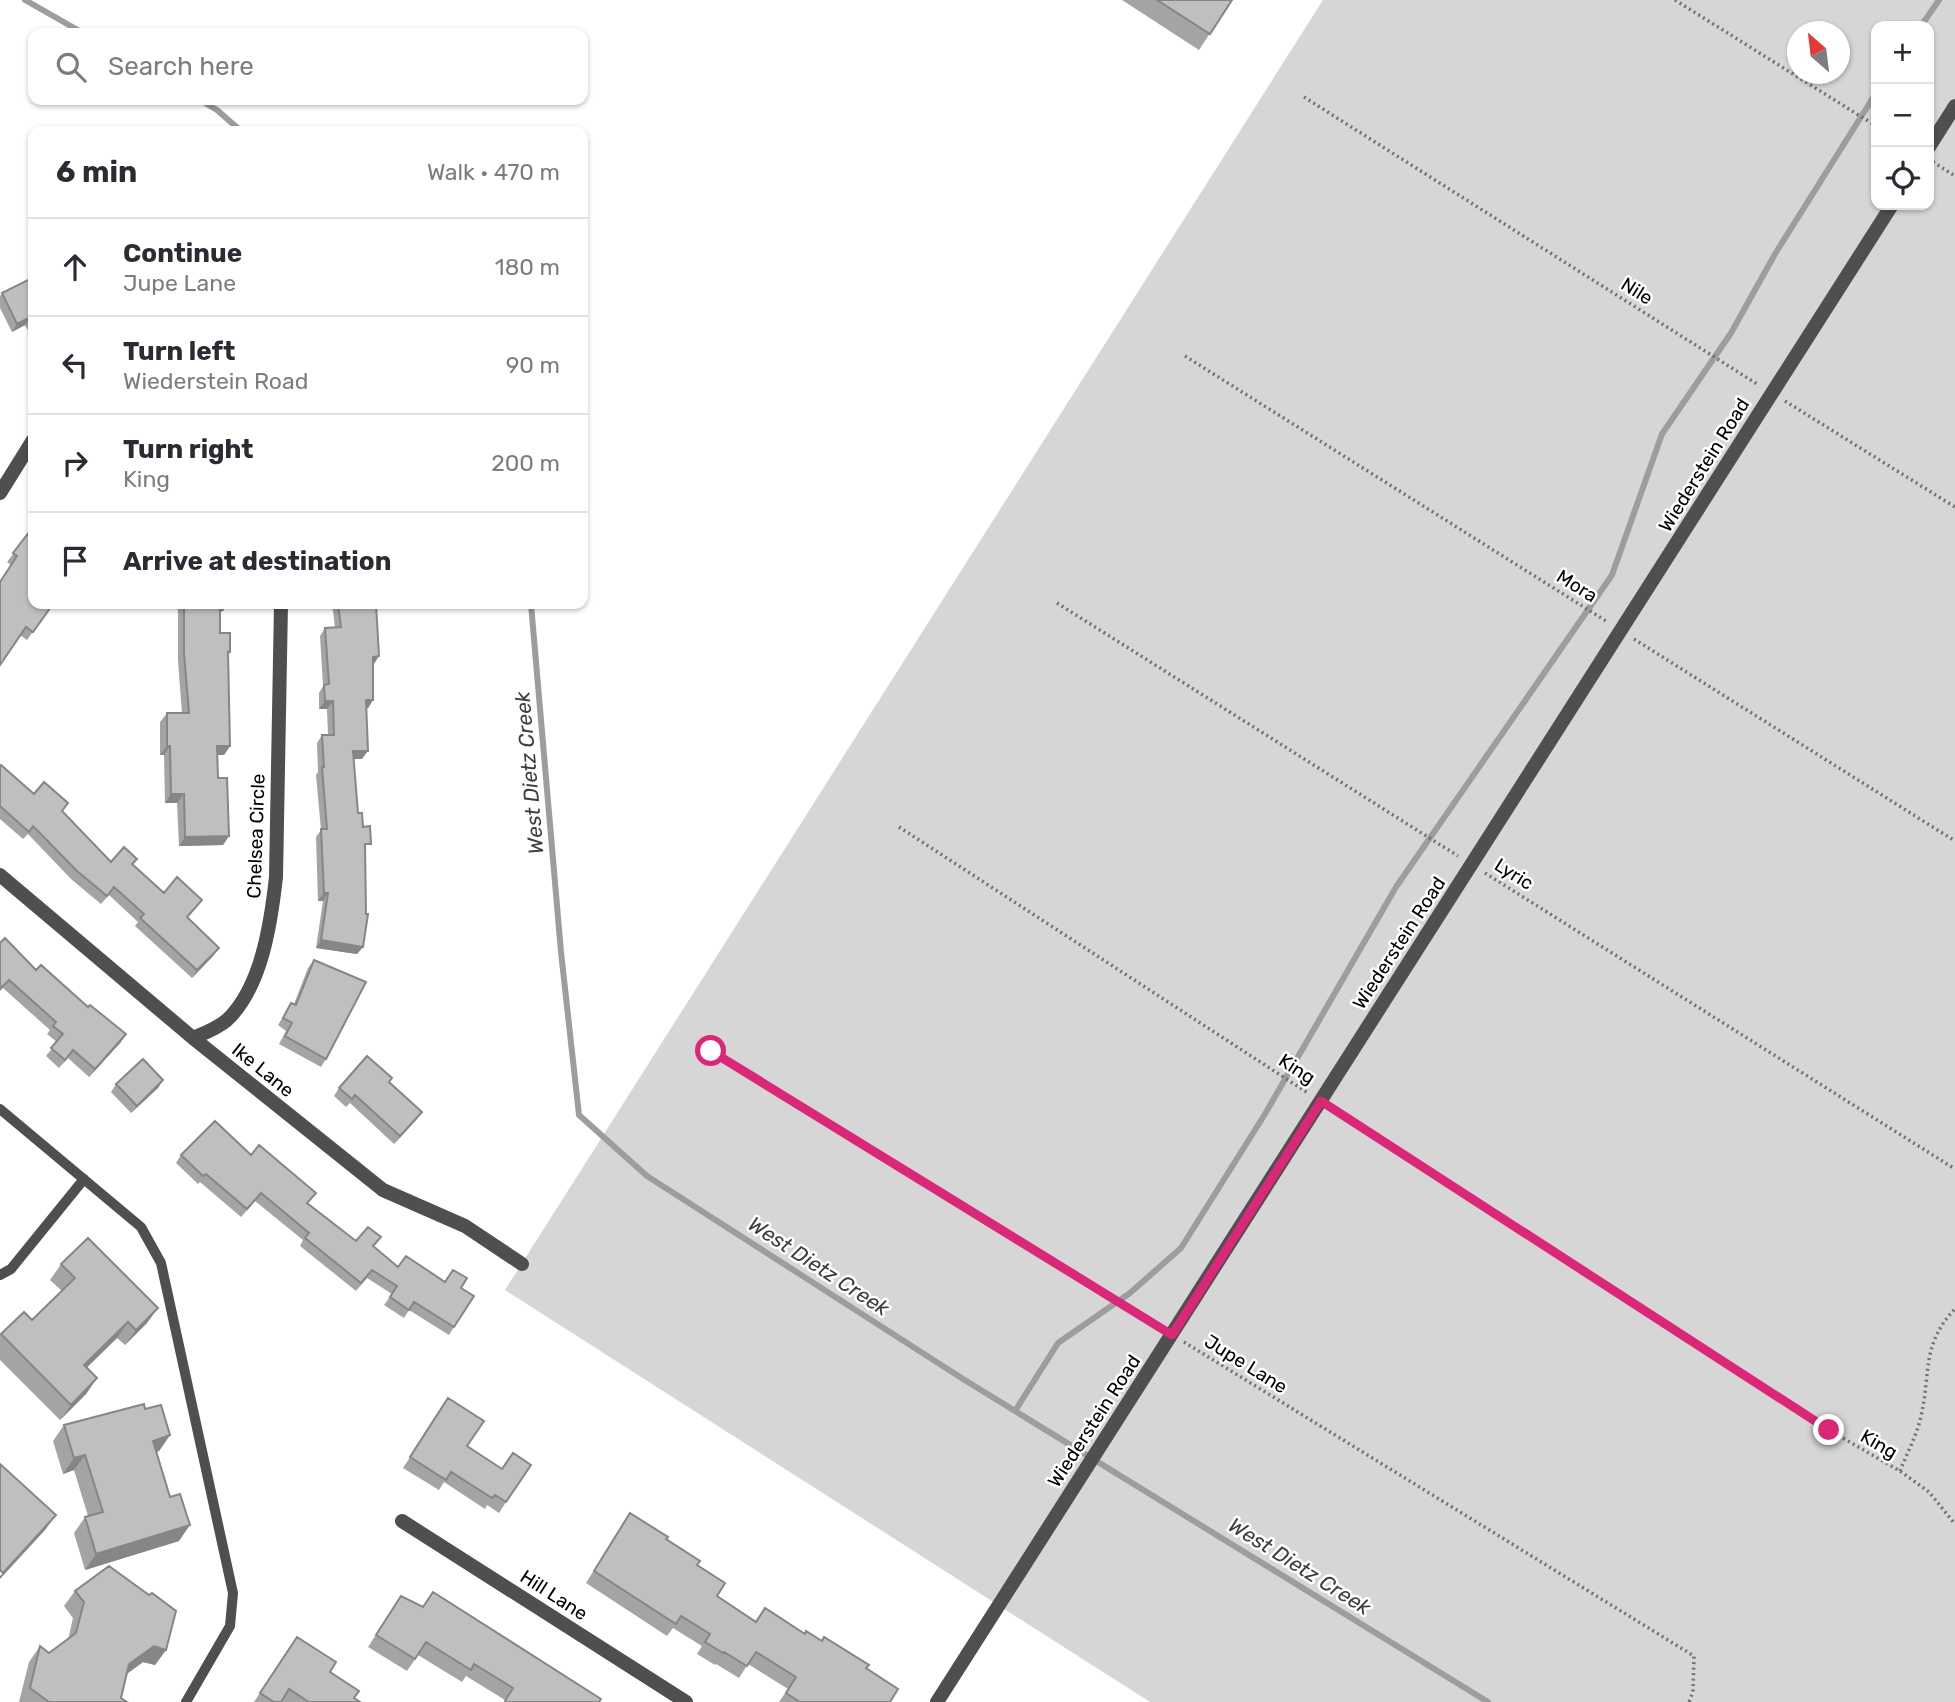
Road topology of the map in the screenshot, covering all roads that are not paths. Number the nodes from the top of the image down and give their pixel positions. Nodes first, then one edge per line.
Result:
1 (1955, 106) edge
2 (1934, 139) edge
3 (1889, 210) edge
4 (28, 448) edge
5 (0, 493) edge
6 (281, 609) edge
7 (0, 875) edge
8 (193, 1038) junction
9 (0, 1109) edge
10 (84, 1179) junction
11 (522, 1264) dead end
12 (0, 1275) edge
13 (402, 1521) dead end
14 (186, 1702) edge
15 (685, 1702) edge
16 (937, 1702) edge

1 - 2 street
3 - 16 street, Wiederstein Road
4 - 5 street
6 - 8 street, Chelsea Circle
7 - 8 street, Ike Lane
8 - 11 street, Ike Lane
9 - 10 lane
10 - 12 lane
10 - 14 lane
13 - 15 street, Hill Lane

